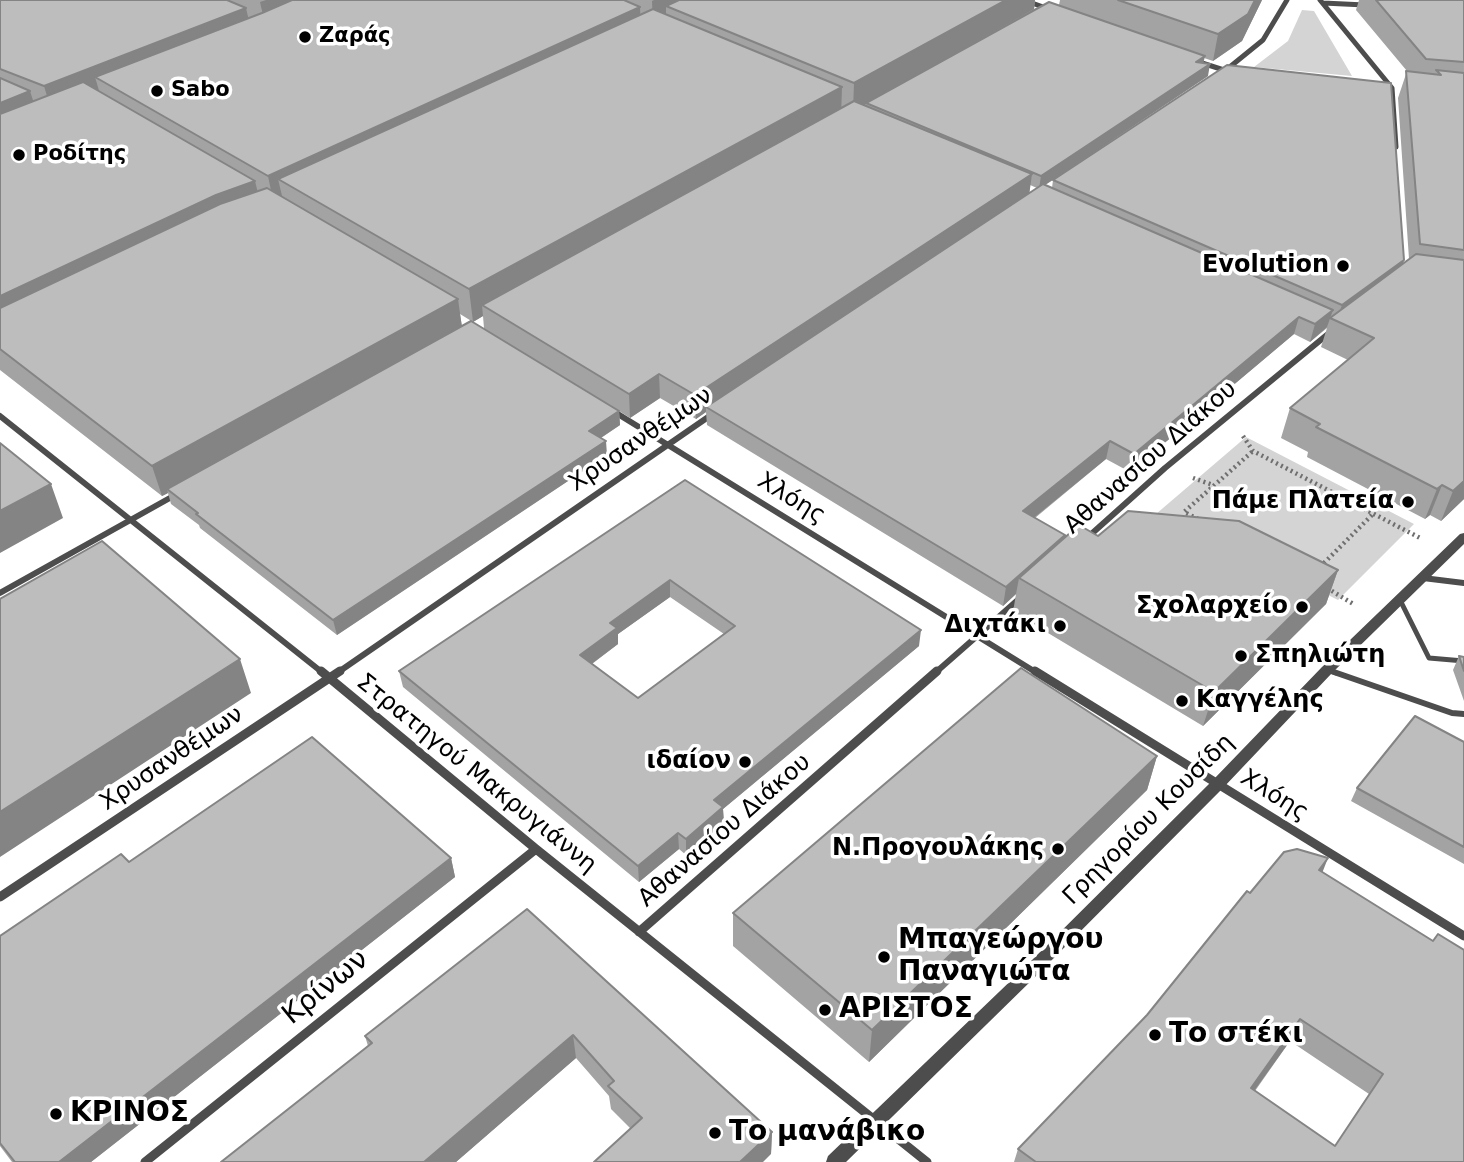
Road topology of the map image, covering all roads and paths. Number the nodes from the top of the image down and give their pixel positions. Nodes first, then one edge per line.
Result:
1 (1023, 0) edge
2 (1287, 0) edge
3 (1322, 2) edge
4 (1054, 4) edge
5 (1374, 5) dead end
6 (1046, 8) junction
7 (1059, 13) edge
8 (1034, 15) edge
9 (1199, 62) edge
10 (1225, 71) junction
11 (1238, 72) edge
12 (1213, 79) edge
13 (1379, 86) edge
14 (1392, 88) junction
15 (1404, 89) edge
16 (1397, 155) edge
17 (1338, 326) edge
18 (724, 407) edge
19 (610, 410) edge
20 (1228, 415) junction
21 (0, 416) edge
22 (667, 444) junction
23 (1253, 451) junction
24 (189, 487) edge
25 (1374, 513) junction
26 (130, 520) junction
27 (1207, 524) edge
28 (1464, 537) edge
29 (1086, 539) edge
30 (1448, 553) junction
31 (1319, 568) edge
32 (1423, 578) junction
33 (1464, 583) edge
34 (1321, 584) edge
35 (1026, 592) edge
36 (0, 593) edge
37 (1400, 600) junction
38 (1378, 621) junction
39 (976, 636) junction
40 (1464, 661) edge
41 (1327, 670) junction
42 (330, 678) junction
43 (1464, 714) edge
44 (1218, 784) junction
45 (536, 849) junction
46 (0, 897) edge
47 (639, 932) junction
48 (1464, 936) edge
49 (876, 1120) junction
50 (145, 1162) edge
51 (834, 1162) edge
52 (928, 1162) edge

1 - 6 street
2 - 10 street
3 - 5 street
3 - 14 street
4 - 6 street
6 - 7 street
6 - 8 street
9 - 10 street
10 - 11 street
10 - 12 street
13 - 14 street
14 - 15 street
14 - 16 street
17 - 20 street, Αθανασίου Διάκου
18 - 22 street, Χρυσανθέμων
19 - 22 street, Χλόης
20 - 23 path
20 - 29 street, Αθανασίου Διάκου
21 - 26 street, Στρατηγού Μακρυγιάννη
22 - 39 street, Χλόης
22 - 42 street, Χρυσανθέμων
23 - 25 path
23 - 27 path
24 - 26 street
25 - 30 path
25 - 31 path
26 - 36 street
26 - 42 street, Στρατηγού Μακρυγιάννη
28 - 30 street, Γρηγορίου Κουσίδη
30 - 32 street, Γρηγορίου Κουσίδη
32 - 33 street
32 - 37 street, Γρηγορίου Κουσίδη
34 - 38 path
35 - 39 street, Αθανασίου Διάκου
37 - 38 street, Γρηγορίου Κουσίδη
37 - 40 lane
38 - 41 street, Γρηγορίου Κουσίδη
39 - 44 street, Χλόης
39 - 47 street, Αθανασίου Διάκου
41 - 43 lane
41 - 44 street, Γρηγορίου Κουσίδη
42 - 45 street, Στρατηγού Μακρυγιάννη
42 - 46 street, Χρυσανθέμων
44 - 48 street, Χλόης
44 - 49 street, Γρηγορίου Κουσίδη
45 - 47 street, Στρατηγού Μακρυγιάννη
45 - 50 street, Κρίνων
47 - 49 street, Στρατηγού Μακρυγιάννη
49 - 51 street, Γρηγορίου Κουσίδη
49 - 52 street, Στρατηγού Μακρυγιάννη

